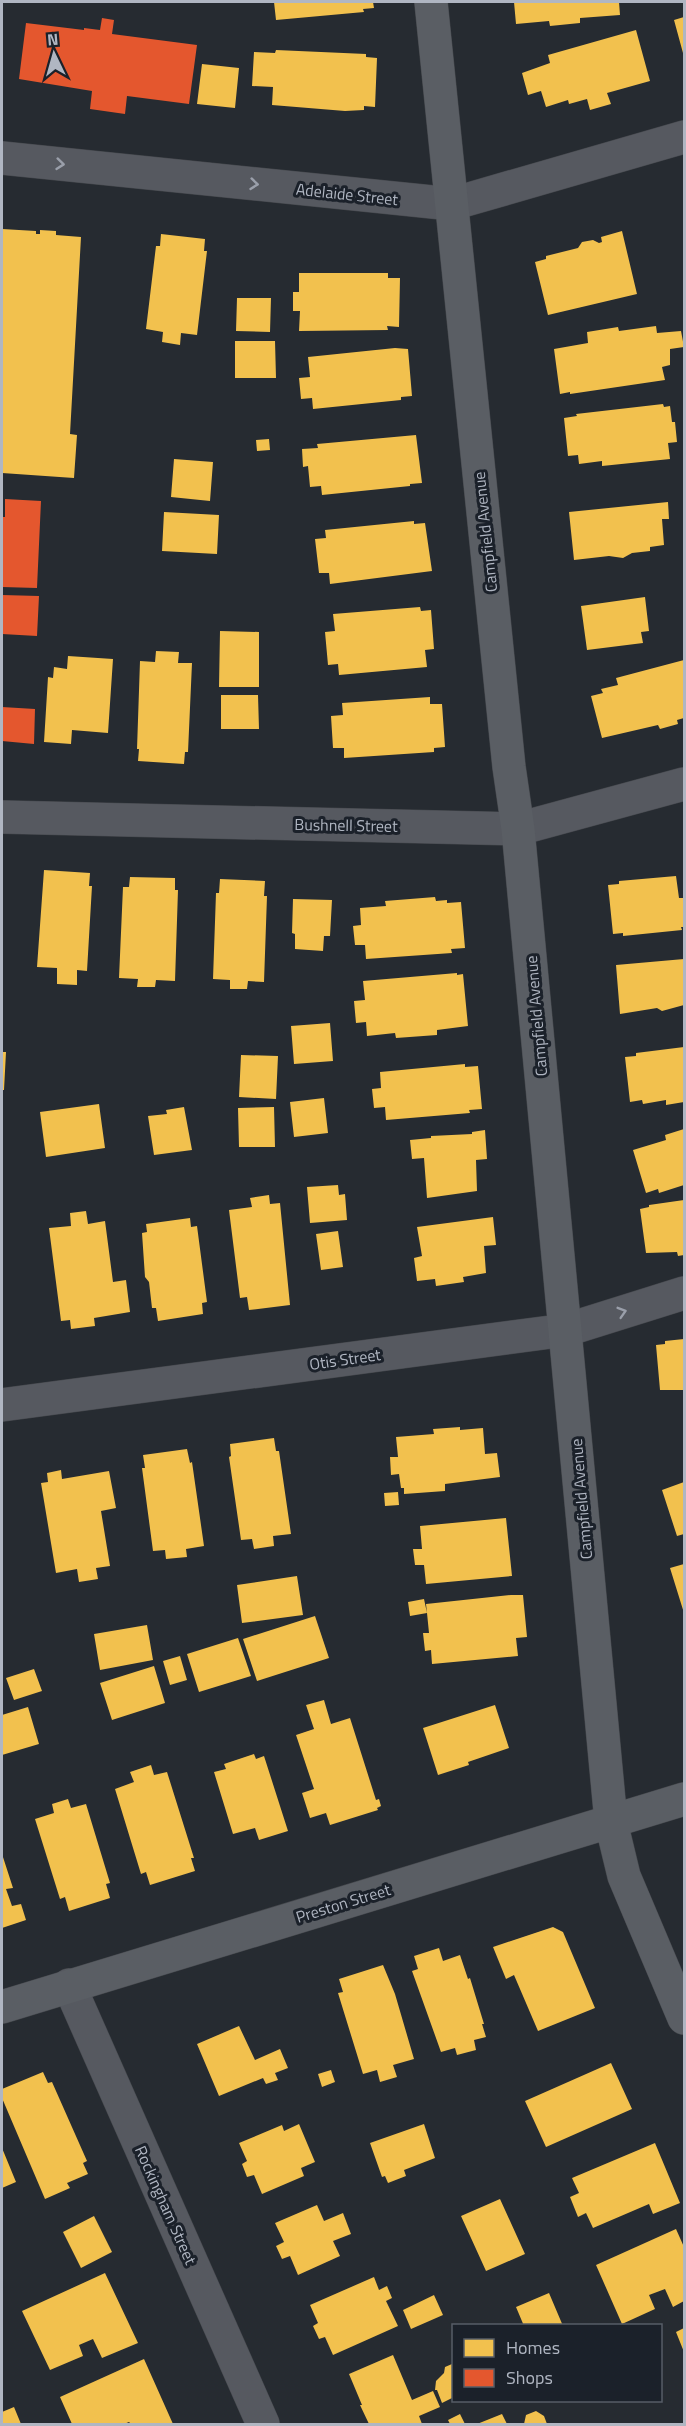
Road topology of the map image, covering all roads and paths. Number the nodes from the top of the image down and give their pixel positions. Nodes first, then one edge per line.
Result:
1 (430, 2) edge
2 (684, 137) edge
3 (2, 158) edge
4 (452, 204) junction
5 (684, 784) edge
6 (2, 817) edge
7 (518, 829) junction
8 (684, 1293) edge
9 (566, 1330) junction
10 (2, 1405) edge
11 (684, 1799) edge
12 (611, 1822) junction
13 (69, 1985) junction
14 (2, 2007) edge
15 (684, 2018) edge
16 (263, 2424) edge

1 - 4 street, Campfield Avenue
2 - 4 street, Adelaide Street
3 -> 4 street, Adelaide Street
4 - 7 street, Campfield Avenue
5 - 7 street, Bushnell Street
6 - 7 street, Bushnell Street
7 - 9 street, Campfield Avenue
9 -> 8 street, Otis Street
9 - 10 street, Otis Street
9 - 12 street, Campfield Avenue
11 - 12 street, Preston Street
12 - 13 street, Preston Street
12 - 15 street, Campfield Avenue
13 - 14 street, Preston Street
13 - 16 street, Rockingham Street

